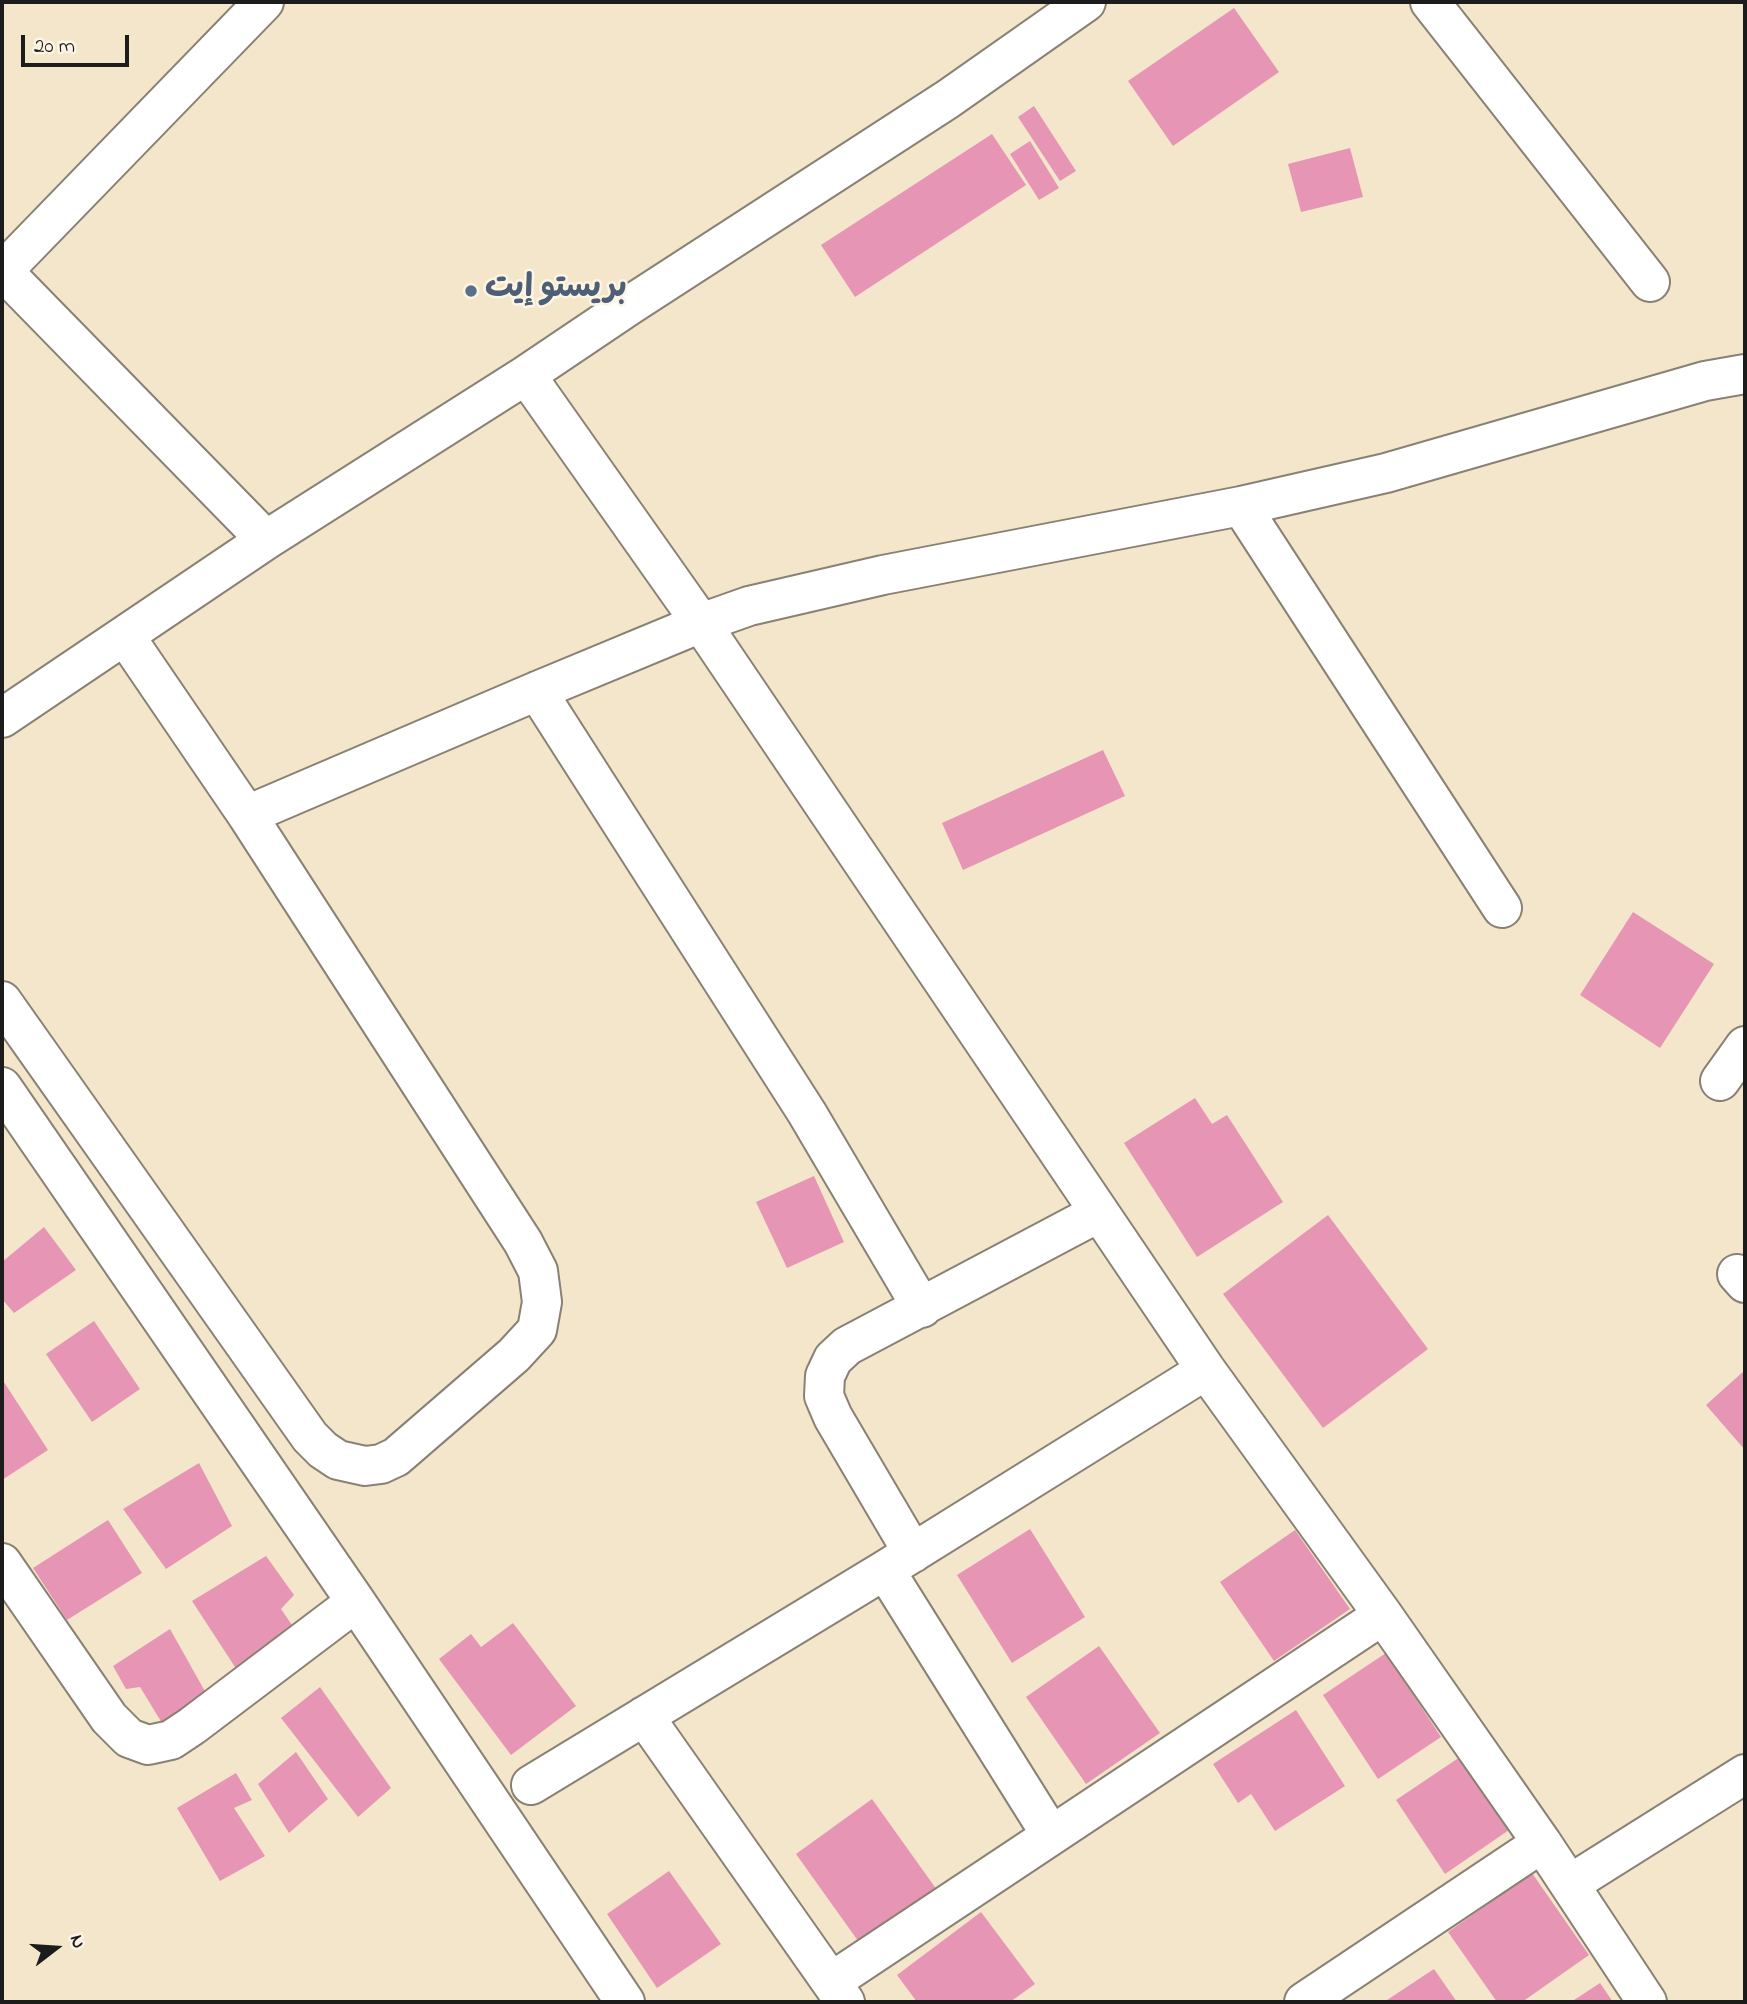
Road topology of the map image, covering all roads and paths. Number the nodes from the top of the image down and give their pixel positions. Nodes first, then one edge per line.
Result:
1 (264, 2) edge
2 (1086, 2) edge
3 (1430, 2) edge
4 (2, 270) edge
5 (1650, 282) dead end
6 (1745, 374) edge
7 (526, 375) junction
8 (1241, 506) junction
9 (266, 540) junction
10 (701, 622) junction
11 (125, 636) junction
12 (537, 691) junction
13 (2, 718) edge
14 (247, 815) junction
15 (1502, 908) dead end
16 (2, 1000) edge
17 (1745, 1046) edge
18 (44, 1063) junction
19 (1720, 1081) dead end
20 (4, 1089) edge
21 (14, 1134) edge
22 (1098, 1213) junction
23 (922, 1307) junction
24 (1206, 1370) junction
25 (899, 1562) junction
26 (2, 1563) edge
27 (356, 1602) junction
28 (1383, 1615) junction
29 (644, 1716) junction
30 (1745, 1774) edge
31 (531, 1785) dead end
32 (1051, 1835) junction
33 (1542, 1843) junction
34 (1570, 1884) junction
35 (838, 1992) edge
36 (625, 2002) edge
37 (1304, 2002) edge
38 (1647, 2002) edge

1 - 4 street
2 - 7 street
3 - 5 street
4 - 9 street
6 - 8 street
7 - 9 street
7 - 10 street
8 - 10 street
8 - 15 street
9 - 11 street
10 - 12 street
10 - 22 street
11 - 13 street
11 - 14 street
12 - 14 street
12 - 23 street
14 - 18 street
16 - 18 street
17 - 19 street
18 - 20 street
20 - 21 street
21 - 27 street
22 - 23 street
22 - 24 street
23 - 25 street
24 - 25 street
24 - 28 street
25 - 29 street
25 - 32 street
26 - 27 street
27 - 36 street
28 - 32 street
28 - 33 street
29 - 31 street
29 - 35 street
30 - 34 street
32 - 35 street
33 - 34 street
33 - 37 street
34 - 38 street

